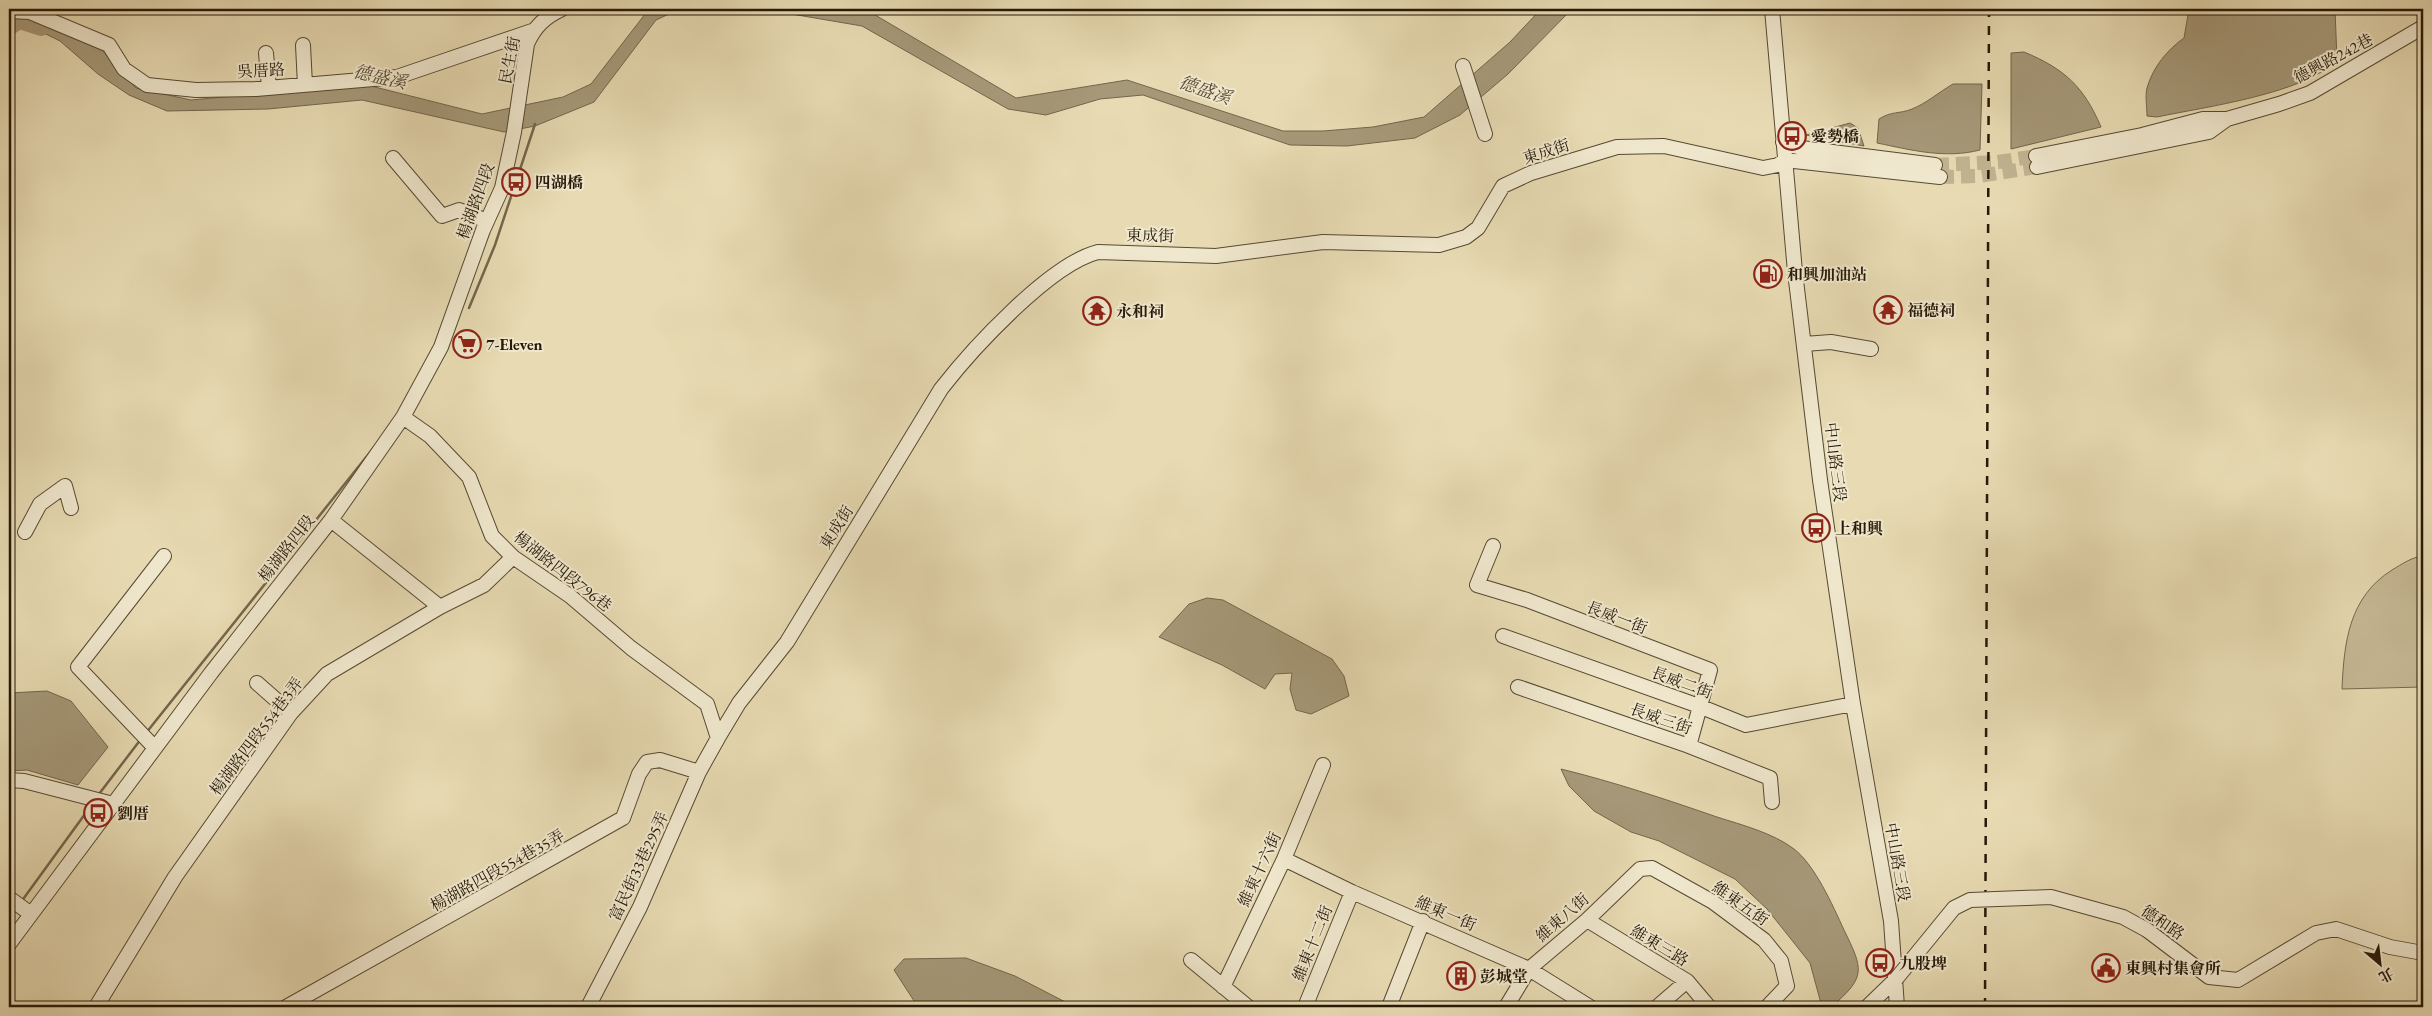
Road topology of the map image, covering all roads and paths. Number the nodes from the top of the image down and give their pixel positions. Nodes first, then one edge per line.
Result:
1 (562, 9) edge
2 (1772, 9) edge
3 (9, 11) edge
4 (2423, 27) edge
5 (532, 31) junction
6 (303, 45) dead end
7 (266, 53) dead end
8 (1464, 71) dead end
9 (305, 85) junction
10 (269, 88) junction
11 (1483, 128) dead end
12 (514, 132) joint
13 (1783, 142) junction
14 (393, 158) dead end
15 (1785, 160) junction
16 (2037, 162) tunnel mouth
17 (487, 222) junction
18 (1804, 344) junction
19 (1871, 349) dead end
20 (403, 417) junction
21 (71, 508) dead end
22 (331, 520) junction
23 (25, 532) dead end
24 (1492, 546) dead end
25 (164, 556) dead end
26 (513, 557) junction
27 (440, 607) junction
28 (1503, 636) dead end
29 (256, 683) dead end
30 (1518, 687) dead end
31 (1854, 704) junction
32 (1699, 706) junction
33 (291, 713) junction
34 (718, 738) junction
35 (147, 740) junction
36 (1689, 746) junction
37 (1323, 765) dead end
38 (699, 772) junction
39 (9, 780) edge
40 (101, 801) junction
41 (1772, 802) dead end
42 (1284, 859) junction
43 (1652, 868) joint
44 (1352, 892) junction
45 (19, 905) edge
46 (1587, 920) junction
47 (1423, 921) junction
48 (9, 944) edge
49 (2423, 953) edge
50 (1191, 960) dead end
51 (1530, 968) junction
52 (1896, 979) junction
53 (1687, 981) junction
54 (1223, 987) junction
55 (96, 1007) edge
56 (286, 1007) edge
57 (588, 1007) edge
58 (1248, 1007) edge
59 (1305, 1007) edge
60 (1388, 1007) edge
61 (1506, 1007) edge
62 (1590, 1007) edge
63 (1657, 1007) edge
64 (1709, 1007) edge
65 (1767, 1007) edge
66 (1867, 1007) edge
67 (1896, 1007) edge

1 - 5 street, 民生街
2 - 13 street, 中山路三段
3 - 10 street, 吳厝路
4 - 16 street, 德興路242巷
5 - 9 street, 吳厝路
5 - 12 street, 民生街
6 - 9 street
7 - 10 street
8 - 11 street
9 - 10 street, 吳厝路
12 - 17 street, 楊湖路四段
13 - 15 street, 中山路三段
13 - 15 street
14 - 17 street
15 - 18 street, 中山路三段
15 - 34 street, 東成街
17 - 20 street, 楊湖路四段
18 - 19 street
18 - 31 street, 中山路三段
20 - 22 street, 楊湖路四段
20 - 26 street, 楊湖路四段796巷
21 - 23 street
22 - 27 street
22 - 35 street, 楊湖路四段
24 - 32 street, 長威一街
25 - 35 street
26 - 27 street, 楊湖路四段554巷3弄
26 - 34 street, 楊湖路四段796巷
27 - 33 street, 楊湖路四段554巷3弄
28 - 32 street, 長威二街
29 - 33 street
30 - 36 street, 長威三街
31 - 32 street, 長威二街
31 - 52 street, 中山路三段
32 - 36 street, 長威一街
33 - 55 street, 楊湖路四段554巷3弄
34 - 38 street, 富民街33巷295弄
35 - 40 street, 楊湖路四段
36 - 41 street, 長威三街
37 - 42 street, 維東十六街
38 - 56 street, 楊湖路四段554巷35弄
38 - 57 street, 富民街33巷295弄
39 - 40 street
40 - 45 street, 楊湖路四段
42 - 44 street, 維東一街
42 - 54 street, 維東十六街
43 - 46 street, 維東八街
43 - 65 street, 維東五街
44 - 47 street, 維東一街
44 - 59 street, 維東十二街
45 - 48 street, 楊湖路四段
46 - 51 street, 維東八街
46 - 53 street, 維東三路
47 - 51 street, 維東一街
47 - 60 street
49 - 52 street, 德和路, bridge
50 - 54 street
51 - 61 street, 維東八街
51 - 62 street, 維東一街
52 - 66 street, 德和路
52 - 67 street, 中山路三段
53 - 63 street
53 - 64 street, 維東三路
54 - 58 street

